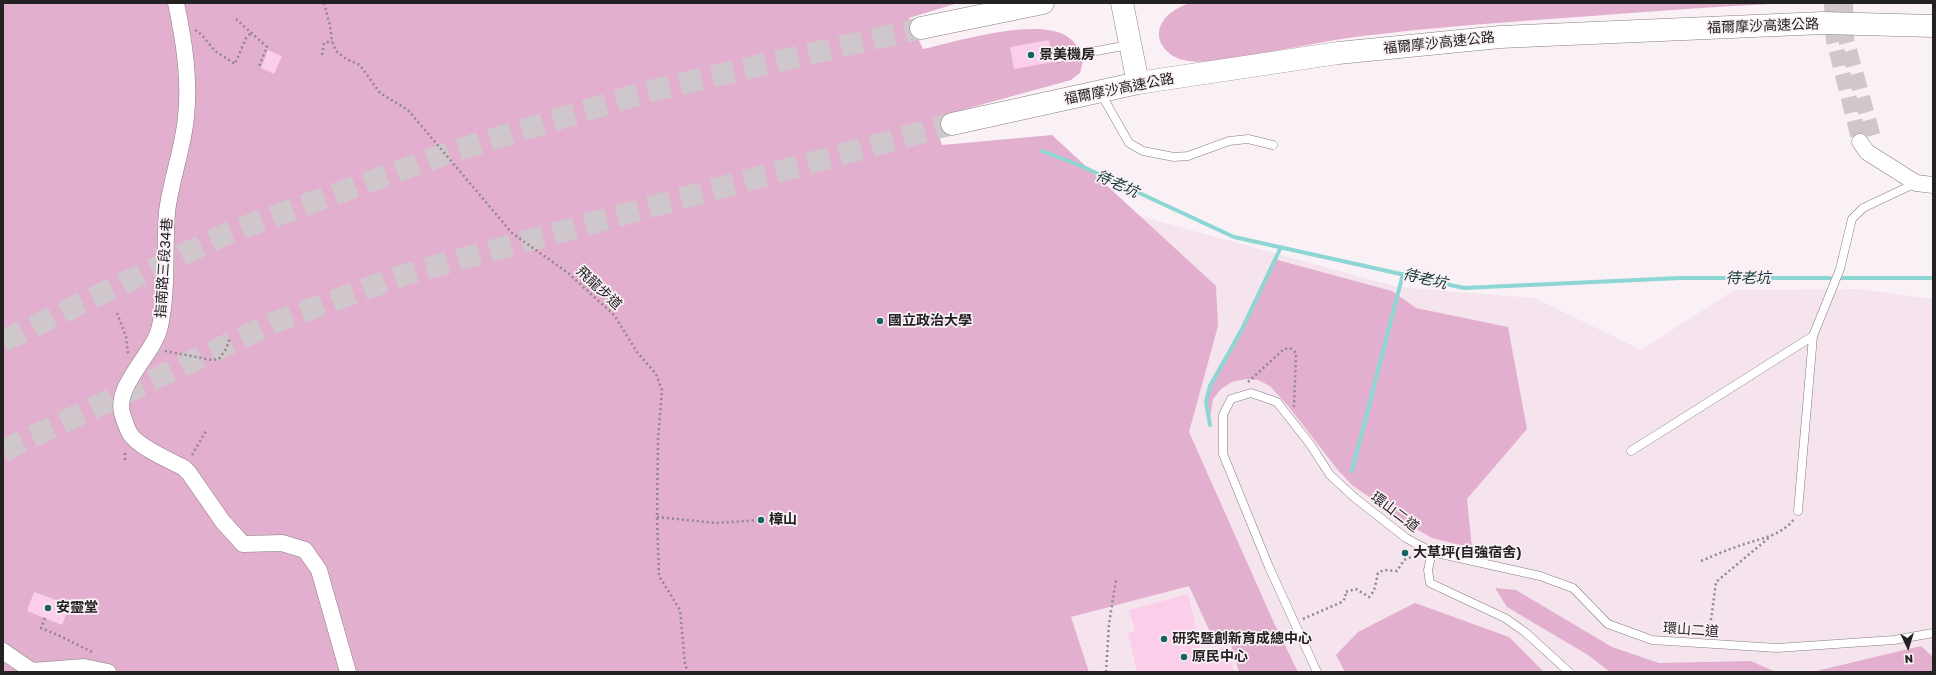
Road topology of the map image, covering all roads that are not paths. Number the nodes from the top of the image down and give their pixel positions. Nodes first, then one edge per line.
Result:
1 (176, 3) edge
2 (1043, 3) edge
3 (1122, 3) edge
4 (1933, 26) edge
5 (921, 28) tunnel mouth
6 (1130, 44) junction
7 (1058, 58) dead end
8 (1138, 83) junction
9 (1100, 92) junction
10 (952, 124) tunnel mouth
11 (1867, 142) tunnel mouth
12 (1273, 145) dead end
13 (1916, 183) junction
14 (1933, 186) edge
15 (1813, 336) junction
16 (1631, 451) dead end
17 (1798, 511) road end
18 (1432, 552) junction
19 (1933, 633) edge
20 (3, 651) edge
21 (108, 672) edge
22 (348, 672) edge
23 (1317, 672) edge
24 (1569, 672) edge

1 - 22 street, 指南路三段34巷
2 - 5 highway
3 - 6 highway
4 - 8 highway, 福爾摩沙高速公路
6 - 7 lane
6 - 8 highway
8 - 9 highway, 福爾摩沙高速公路
9 - 10 highway, 福爾摩沙高速公路
9 - 12 lane
11 - 13 street
13 - 14 street
13 - 15 lane
15 - 16 lane
15 - 17 lane
18 - 19 lane, 環山二道
18 - 23 lane, 環山二道
18 - 24 lane
20 - 21 street

